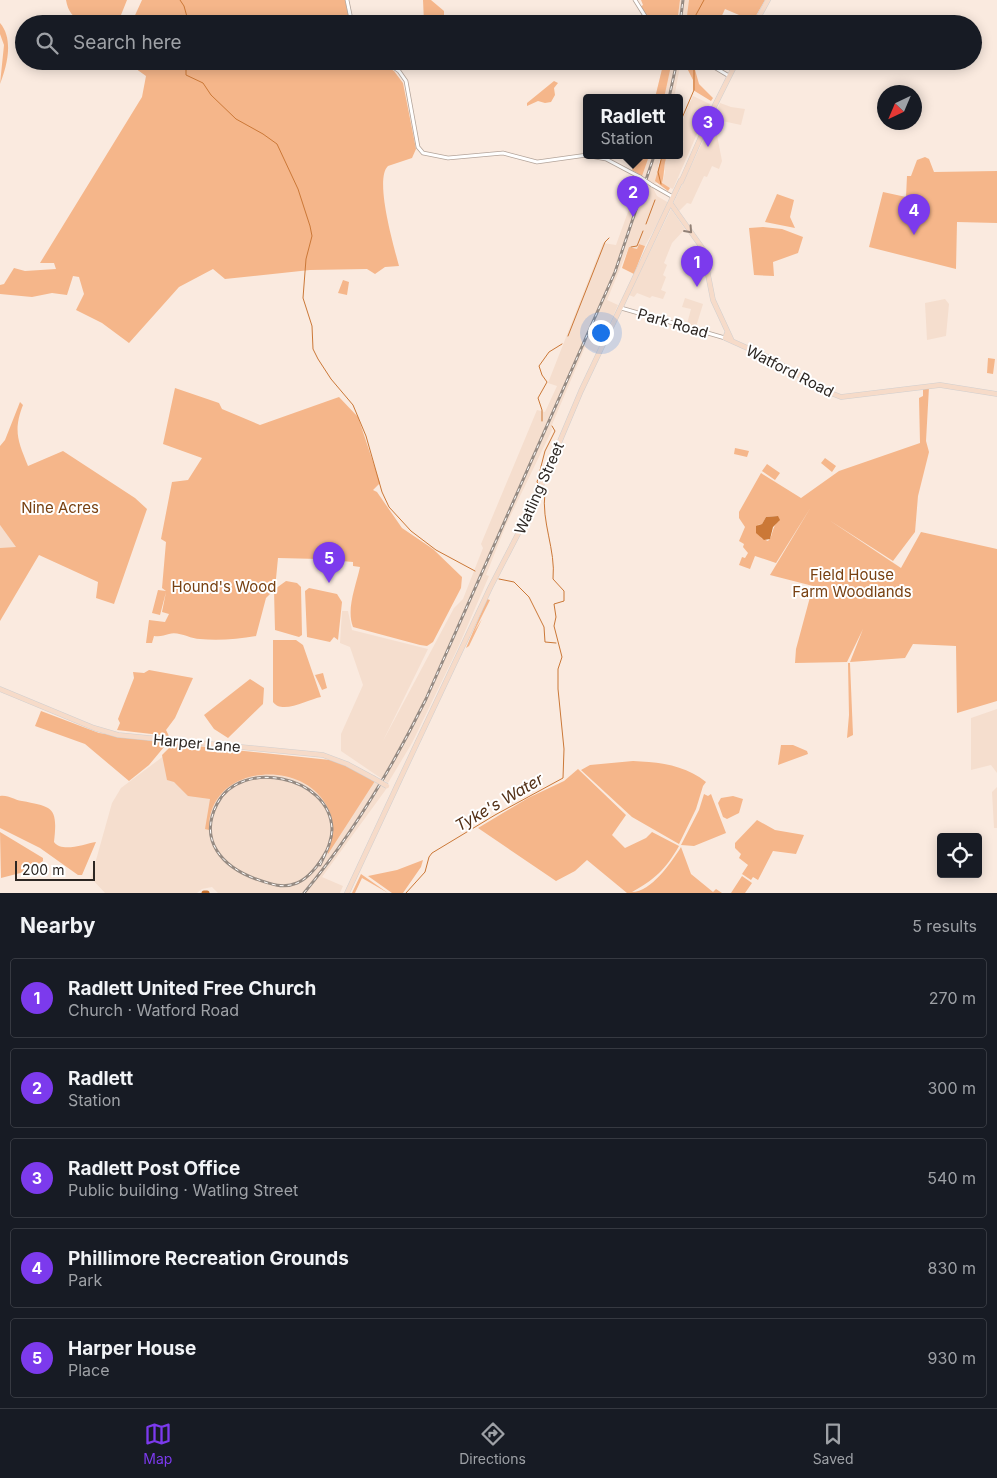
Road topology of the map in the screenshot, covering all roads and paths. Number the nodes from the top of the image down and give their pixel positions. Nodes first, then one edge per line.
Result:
1 (347, 0) edge
2 (635, 0) edge
3 (768, 0) edge
4 (350, 15) edge
5 (644, 15) edge
6 (760, 15) edge
7 (398, 70) edge
8 (719, 70) edge
9 (732, 70) edge
10 (729, 76) junction
11 (583, 155) edge
12 (606, 159) edge
13 (673, 197) junction
14 (670, 204) junction
15 (621, 308) junction
16 (726, 335) junction
17 (997, 394) edge
18 (0, 689) edge
19 (395, 790) junction
20 (347, 893) edge

1 - 4 street
2 - 5 street
3 - 6 main road
7 - 11 street
8 - 10 street
9 - 10 main road, Watling Street
10 - 13 main road, Watling Street
12 - 13 street, bridge
13 - 14 main road, Watling Street
14 - 15 main road, Watling Street
14 -> 16 main road, Watford Road
15 - 16 street, Park Road
15 - 19 main road, Watling Street
16 - 17 main road, Watford Road
18 - 19 main road, Harper Lane, bridge
19 - 20 main road, Watling Street

